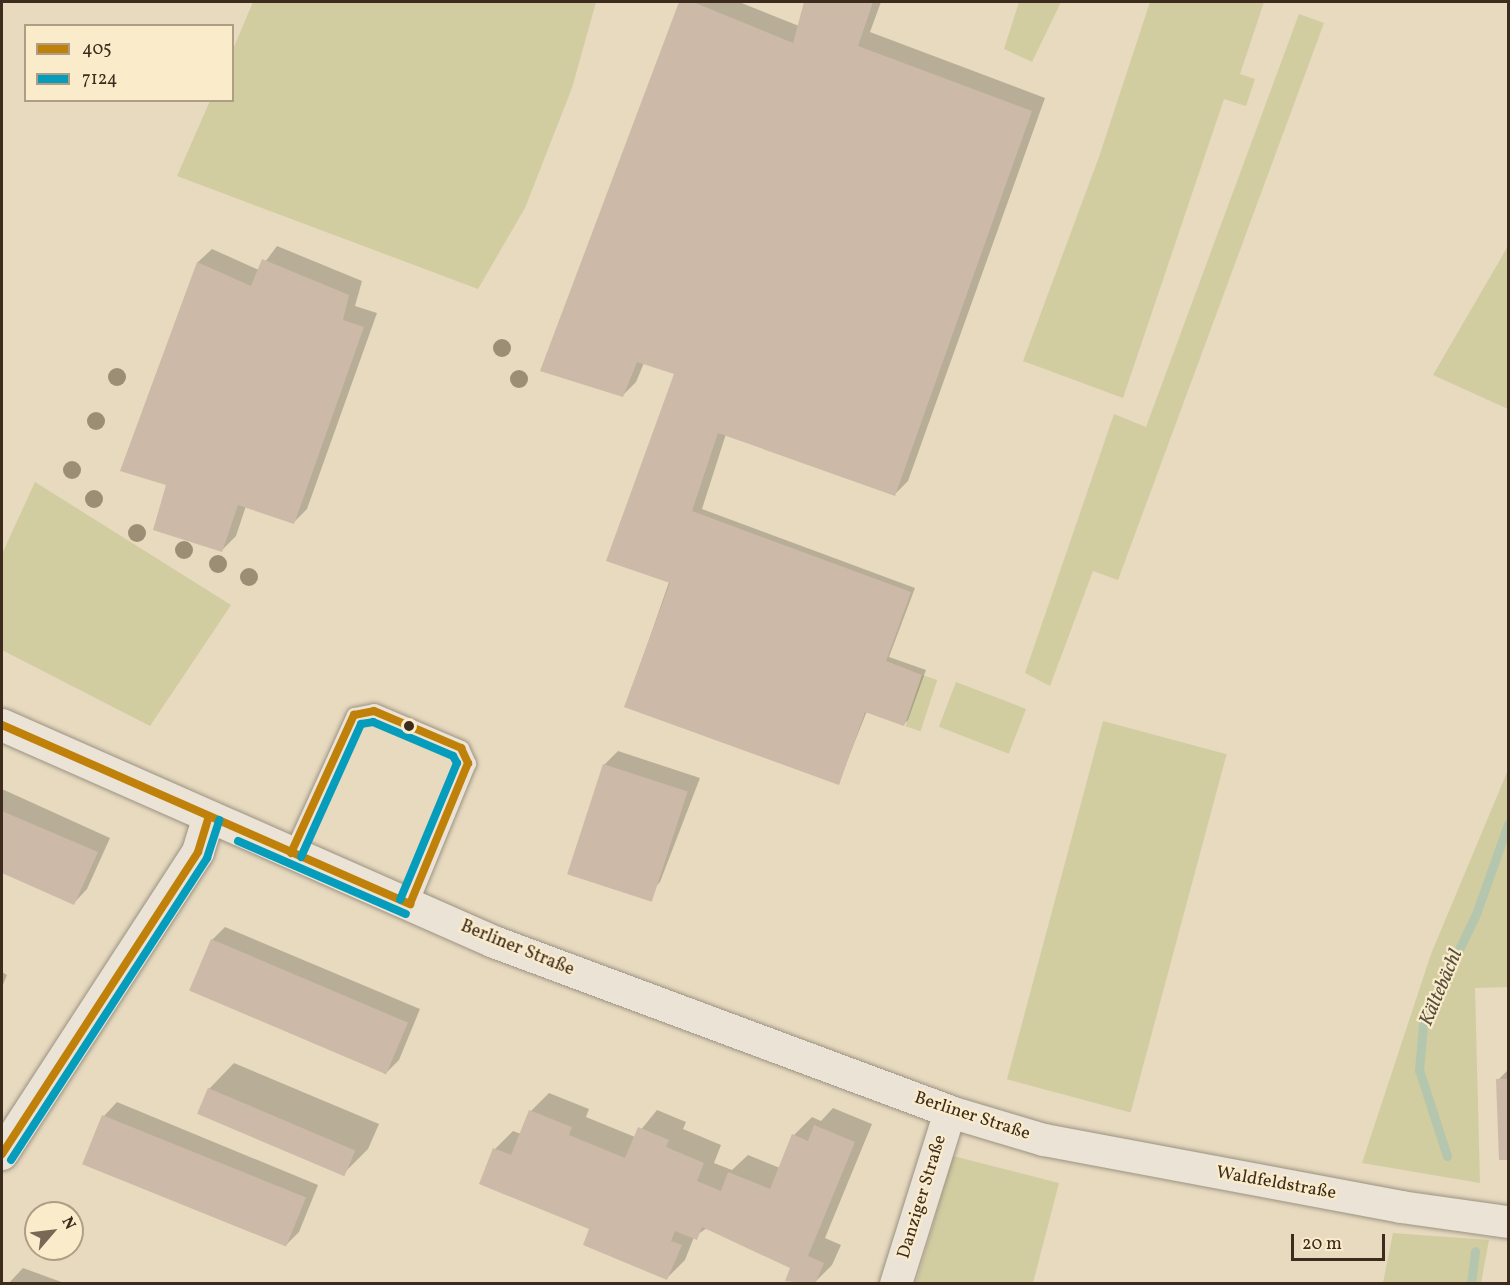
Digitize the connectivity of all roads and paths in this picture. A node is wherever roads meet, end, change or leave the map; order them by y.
1 (2, 725) edge
2 (210, 817) junction
3 (291, 853) junction
4 (410, 904) junction
5 (950, 1112) junction
6 (1044, 1140) joint
7 (2, 1154) edge
8 (1509, 1222) edge
9 (896, 1284) edge

1 - 2 street, Berliner Straße
2 - 3 street, Berliner Straße
2 - 7 street
3 - 4 street, Berliner Straße
3 - 4 lane
4 - 5 street, Berliner Straße
5 - 6 street, Berliner Straße
5 - 9 street, Danziger Straße
6 - 8 street, Waldfeldstraße

